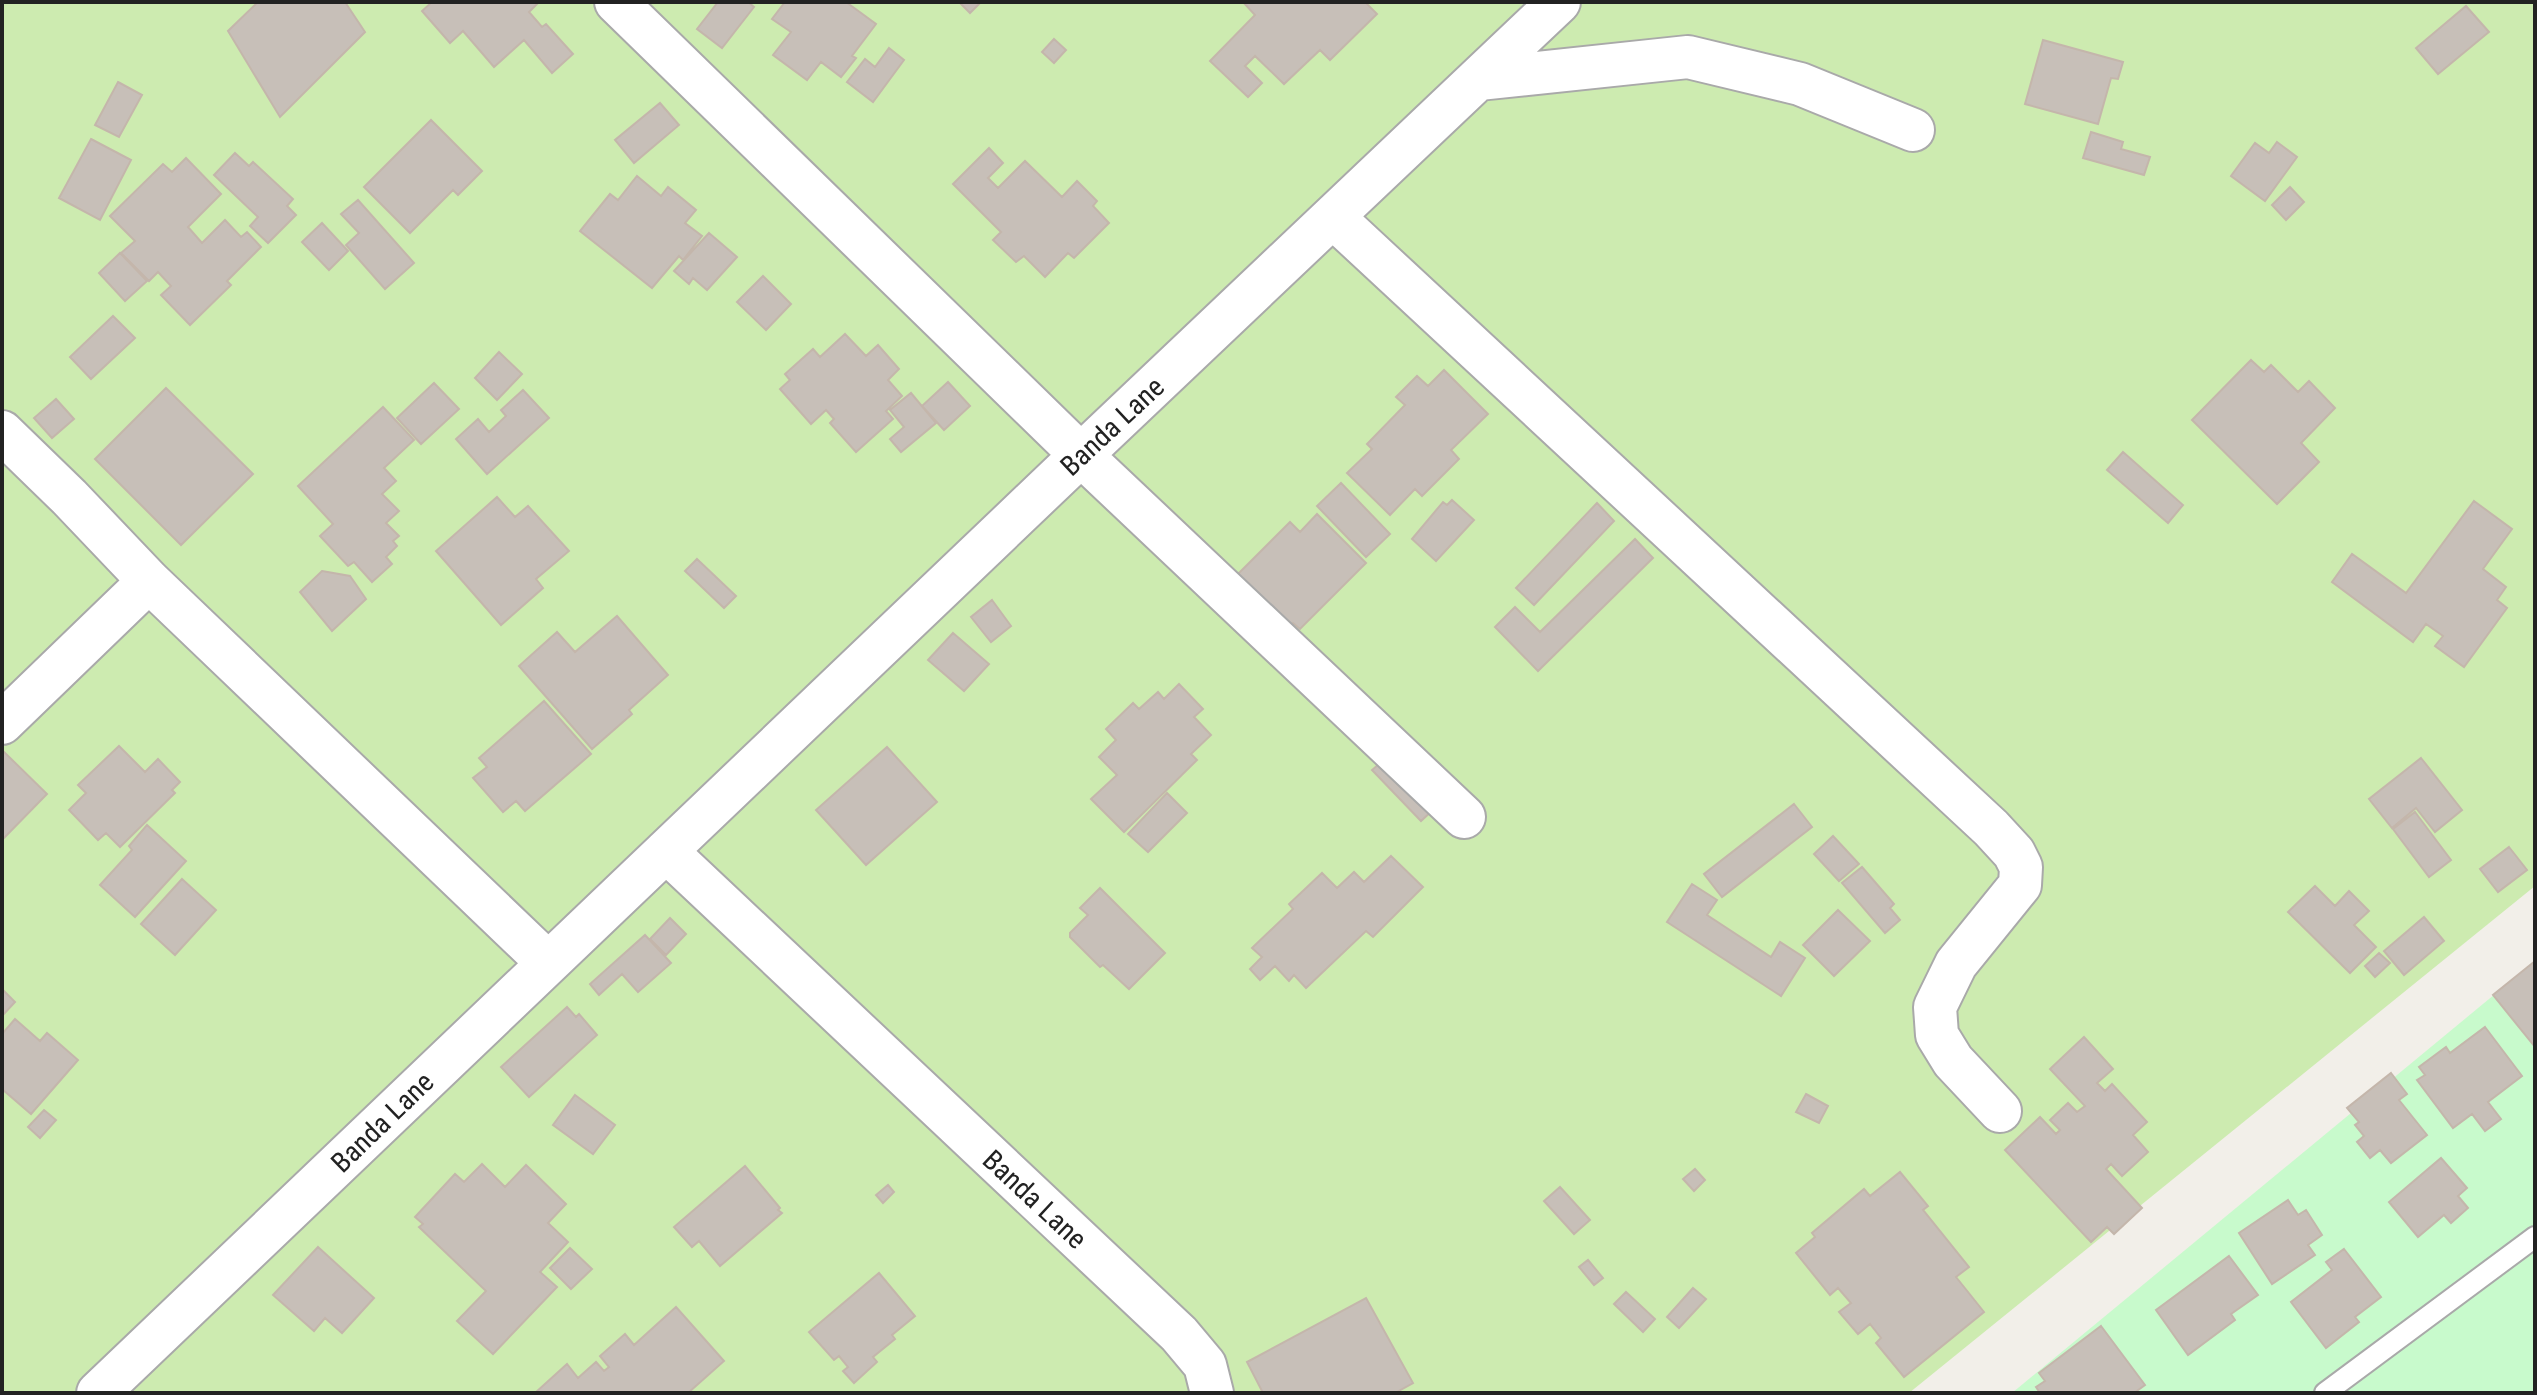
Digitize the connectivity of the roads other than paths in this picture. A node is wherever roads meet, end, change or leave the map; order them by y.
1 (616, 2) edge
2 (1559, 2) edge
3 (1479, 79) junction
4 (1913, 130) dead end
5 (1333, 217) junction
6 (2, 432) edge
7 (1081, 455) junction
8 (149, 581) junction
9 (2, 723) edge
10 (1464, 817) dead end
11 (666, 851) junction
12 (548, 963) junction
13 (2000, 1111) dead end
14 (2535, 1237) edge
15 (98, 1393) edge
16 (1212, 1393) edge
17 (2325, 1393) edge

1 - 7 street
2 - 3 street, Banda Lane
3 - 4 street
3 - 5 street, Banda Lane
5 - 7 street, Banda Lane
5 - 13 street
6 - 8 street
7 - 10 street
7 - 11 street, Banda Lane
8 - 9 street
8 - 12 street
11 - 12 street, Banda Lane
11 - 16 street, Banda Lane
12 - 15 street, Banda Lane
14 - 17 lane

